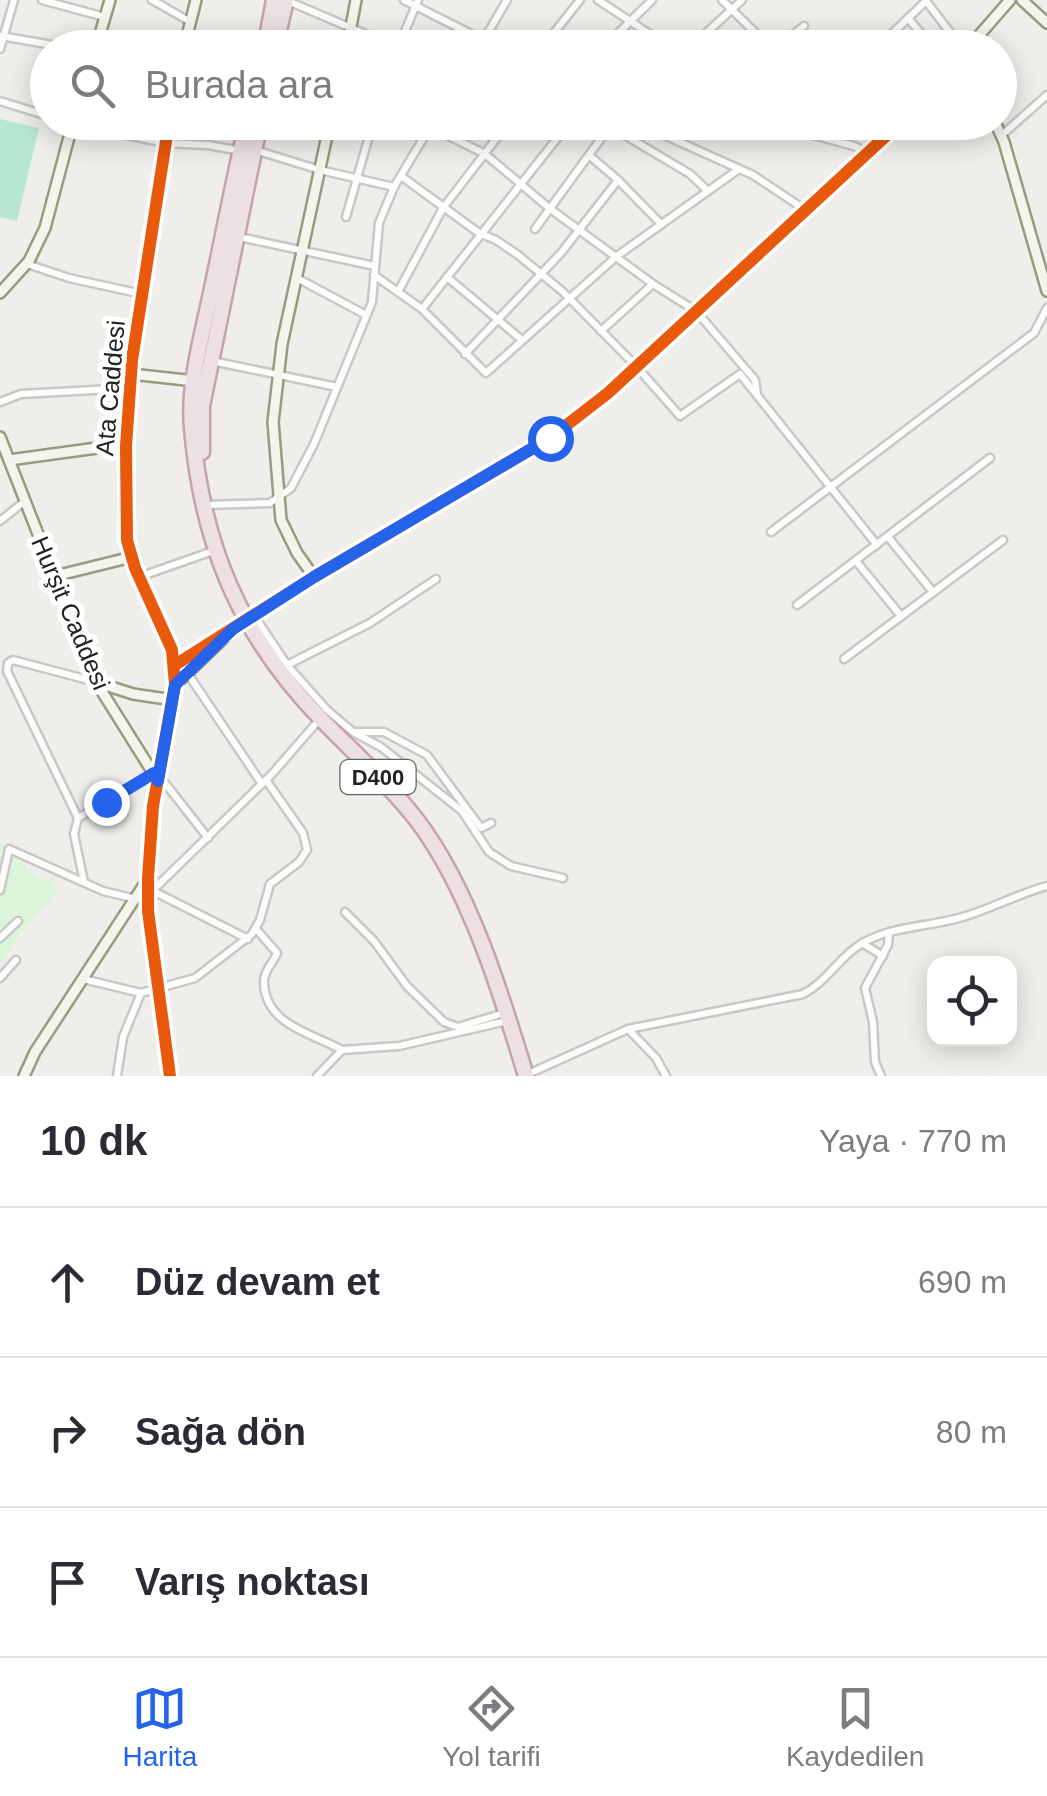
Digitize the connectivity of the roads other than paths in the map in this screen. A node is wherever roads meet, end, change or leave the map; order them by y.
1 (14, 0) edge
2 (42, 0) edge
3 (110, 0) edge
4 (152, 0) edge
5 (196, 0) edge
6 (274, 0) edge
7 (286, 0) edge
8 (356, 0) edge
9 (404, 0) edge
10 (507, 0) edge
11 (580, 0) edge
12 (598, 0) edge
13 (652, 0) edge
14 (722, 0) edge
15 (742, 0) edge
16 (926, 0) edge
17 (1010, 0) edge
18 (1022, 0) edge
19 (416, 3) edge
20 (732, 10) junction
21 (104, 17) junction
22 (908, 18) junction
23 (189, 21) junction
24 (631, 21) junction
25 (1047, 23) edge
26 (804, 26) dead end
27 (351, 29) joint
28 (101, 30) edge
29 (187, 30) edge
30 (268, 30) edge
31 (279, 30) edge
32 (405, 30) edge
33 (459, 30) edge
34 (489, 30) edge
35 (556, 30) edge
36 (622, 30) edge
37 (644, 30) edge
38 (710, 30) edge
39 (754, 30) edge
40 (799, 30) edge
41 (896, 30) edge
42 (918, 30) edge
43 (950, 30) edge
44 (982, 30) edge
45 (1, 37) edge
46 (30, 42) edge
47 (0, 48) edge
48 (1047, 95) edge
49 (0, 101) edge
50 (30, 110) edge
51 (1017, 122) edge
52 (66, 140) edge
53 (151, 140) edge
54 (166, 140) edge
55 (247, 140) edge
56 (252, 140) edge
57 (326, 140) edge
58 (367, 140) edge
59 (423, 140) edge
60 (458, 140) edge
61 (496, 140) edge
62 (556, 140) edge
63 (601, 140) edge
64 (636, 140) edge
65 (675, 140) edge
66 (826, 140) edge
67 (882, 140) edge
68 (1003, 140) edge
69 (165, 143) junction
70 (247, 150) junction
71 (868, 153) junction
72 (485, 154) junction
73 (590, 156) junction
74 (740, 169) junction
75 (320, 170) junction
76 (401, 176) junction
77 (355, 178) junction
78 (618, 180) junction
79 (521, 185) junction
80 (394, 187) junction
81 (708, 191) junction
82 (443, 208) junction
83 (549, 208) junction
84 (807, 211) junction
85 (346, 217) dead end
86 (661, 224) junction
87 (535, 228) dead end
88 (578, 229) junction
89 (480, 234) junction
90 (236, 236) junction
91 (303, 248) junction
92 (617, 256) junction
93 (26, 264) junction
94 (375, 270) junction
95 (542, 274) junction
96 (447, 277) junction
97 (296, 278) junction
98 (653, 284) junction
99 (399, 290) junction
100 (1047, 291) edge
101 (0, 293) edge
102 (142, 294) junction
103 (568, 298) junction
104 (1047, 308) edge
105 (422, 309) junction
106 (696, 311) junction
107 (366, 315) junction
108 (498, 318) junction
109 (600, 331) junction
110 (1034, 332) junction
111 (1047, 332) edge
112 (522, 340) junction
113 (465, 354) junction
114 (212, 361) junction
115 (636, 366) junction
116 (278, 372) junction
117 (130, 374) junction
118 (195, 380) junction
119 (337, 387) junction
120 (130, 388) junction
121 (758, 394) junction
122 (0, 402) edge
123 (0, 437) edge
124 (126, 444) junction
125 (990, 458) dead end
126 (9, 460) junction
127 (830, 486) junction
128 (277, 497) junction
129 (25, 501) junction
130 (203, 501) junction
131 (0, 521) edge
132 (770, 532) dead end
133 (888, 536) junction
134 (1002, 540) dead end
135 (877, 545) junction
136 (216, 550) junction
137 (132, 558) junction
138 (856, 561) junction
139 (54, 576) junction
140 (314, 577) junction
141 (139, 578) junction
142 (436, 579) dead end
143 (933, 592) junction
144 (798, 605) dead end
145 (900, 616) junction
146 (243, 621) junction
147 (844, 659) dead end
148 (179, 663) junction
149 (4, 664) edge
150 (287, 665) junction
151 (188, 674) junction
152 (96, 682) junction
153 (175, 685) junction
154 (173, 700) junction
155 (320, 719) junction
156 (353, 732) junction
157 (156, 777) junction
158 (264, 782) junction
159 (78, 818) junction
160 (490, 823) dead end
161 (208, 838) junction
162 (148, 878) junction
163 (563, 878) dead end
164 (84, 882) junction
165 (1047, 886) edge
166 (0, 890) edge
167 (150, 893) junction
168 (137, 900) junction
169 (345, 912) dead end
170 (18, 921) dead end
171 (256, 929) junction
172 (889, 932) junction
173 (0, 938) edge
174 (248, 938) junction
175 (862, 943) junction
176 (882, 956) junction
177 (16, 960) dead end
178 (0, 978) edge
179 (82, 978) junction
180 (158, 986) junction
181 (141, 992) junction
182 (506, 1017) junction
183 (628, 1030) junction
184 (342, 1050) junction
185 (526, 1075) edge
186 (24, 1076) edge
187 (117, 1076) edge
188 (170, 1076) edge
189 (316, 1076) edge
190 (666, 1076) edge
191 (881, 1076) edge

1 - 45 street
2 - 21 street
3 - 21 street
4 - 23 street
5 - 23 street
6 - 30 highway
7 - 27 street
7 - 31 highway
8 - 27 street
9 - 19 street
10 - 34 street
11 - 35 street
12 - 24 street
13 - 24 street
14 - 20 street
15 - 20 street
16 - 22 street
16 - 43 street
17 - 44 street
18 - 25 street
19 - 32 street
19 - 33 street
20 - 38 street
20 - 39 street
21 - 28 street
22 - 41 street
22 - 42 street
23 - 29 street
24 - 36 street
24 - 37 street
26 - 40 street
45 - 46 street
45 - 47 street
48 - 51 street
49 - 50 street
52 - 93 street
53 - 69 street
54 - 69 street, Ata Caddesi
55 - 70 highway, D400
56 - 70 highway, D400
57 - 75 street
58 - 77 street
59 - 76 street
60 - 72 street
61 - 72 street
62 - 79 street
63 - 73 street
64 - 81 street
65 - 74 street
66 - 71 street
67 - 71 street
68 - 100 street
69 - 70 street
69 - 102 street, Ata Caddesi
70 - 75 street
70 - 90 highway, D400
70 - 118 highway, D400
71 - 84 street
72 - 79 street
72 - 82 street
73 - 78 street
73 - 83 street
74 - 81 street
74 - 84 street
75 - 77 street
75 - 91 street
76 - 80 street
76 - 82 street
77 - 80 street
77 - 85 street
78 - 86 street
78 - 88 street
79 - 83 street
79 - 89 street
80 - 94 street
81 - 86 street
82 - 89 street
82 - 99 street
83 - 87 street
83 - 88 street
84 - 106 street
86 - 92 street
88 - 92 street
88 - 95 street
89 - 95 street
89 - 96 street
90 - 91 street
90 - 114 highway, D400
91 - 94 street
91 - 97 street
92 - 98 street
92 - 103 street
93 - 101 street
93 - 102 street
94 - 99 street
94 - 107 street
95 - 103 street
95 - 108 street
96 - 105 street
96 - 108 street
97 - 107 street
97 - 116 street
98 - 106 street
98 - 109 street
99 - 105 street
102 - 117 street, Ata Caddesi
103 - 109 street
103 - 112 street
104 - 110 street
105 - 113 street
106 - 115 street
106 - 121 street
107 - 119 street
108 - 112 street
108 - 113 street
109 - 115 street
110 - 111 street
110 - 127 street
112 - 113 street
114 - 116 street
114 - 130 highway, D400
115 - 121 street
115 - 140 street
116 - 119 street
116 - 128 street
117 - 118 street
117 - 120 street, Ata Caddesi
118 - 130 highway, D400
119 - 128 street
120 - 122 street
120 - 124 street, Ata Caddesi
121 - 127 street
123 - 126 street, Hurşit Caddesi
124 - 126 street
124 - 137 street, Ata Caddesi
125 - 133 street
126 - 129 street, Hurşit Caddesi
127 - 132 street
127 - 135 street
128 - 130 street
128 - 140 street
129 - 131 street
129 - 139 street, Hurşit Caddesi
130 - 136 highway, D400
133 - 135 street
133 - 143 street
134 - 143 street
135 - 138 street
136 - 141 street
136 - 146 highway, D400
137 - 139 street
137 - 141 street, Ata Caddesi
138 - 144 street
138 - 145 street
139 - 152 street, Hurşit Caddesi
140 - 146 street
141 - 148 street, Ata Caddesi
142 - 150 street
143 - 145 street
145 - 147 street
146 - 148 street
146 - 150 street
146 - 151 street
146 - 155 highway, D400
148 - 151 street
148 - 153 street
149 - 152 street
149 - 159 street
150 - 156 street
151 - 153 street
151 - 158 street
152 - 154 street
152 - 157 street, Hurşit Caddesi
153 - 154 street
154 - 157 street
155 - 158 street
155 - 182 highway, D400
156 - 160 street
156 - 163 street
157 - 159 street
157 - 161 street
157 - 162 street
158 - 161 street
158 - 171 street
159 - 164 street
161 - 167 street
162 - 167 street
162 - 168 street
164 - 166 street
164 - 168 street
165 - 172 street
167 - 174 street
167 - 180 street
168 - 179 street
169 - 182 street
170 - 173 street
171 - 174 street
171 - 184 street
172 - 175 street
172 - 176 street
174 - 180 street
175 - 176 street
175 - 183 street
176 - 191 street
177 - 178 street
179 - 181 street
179 - 186 street
180 - 181 street
180 - 188 street
181 - 187 street
182 - 184 street
182 - 185 highway, D400
183 - 185 street
183 - 190 street
184 - 189 street

